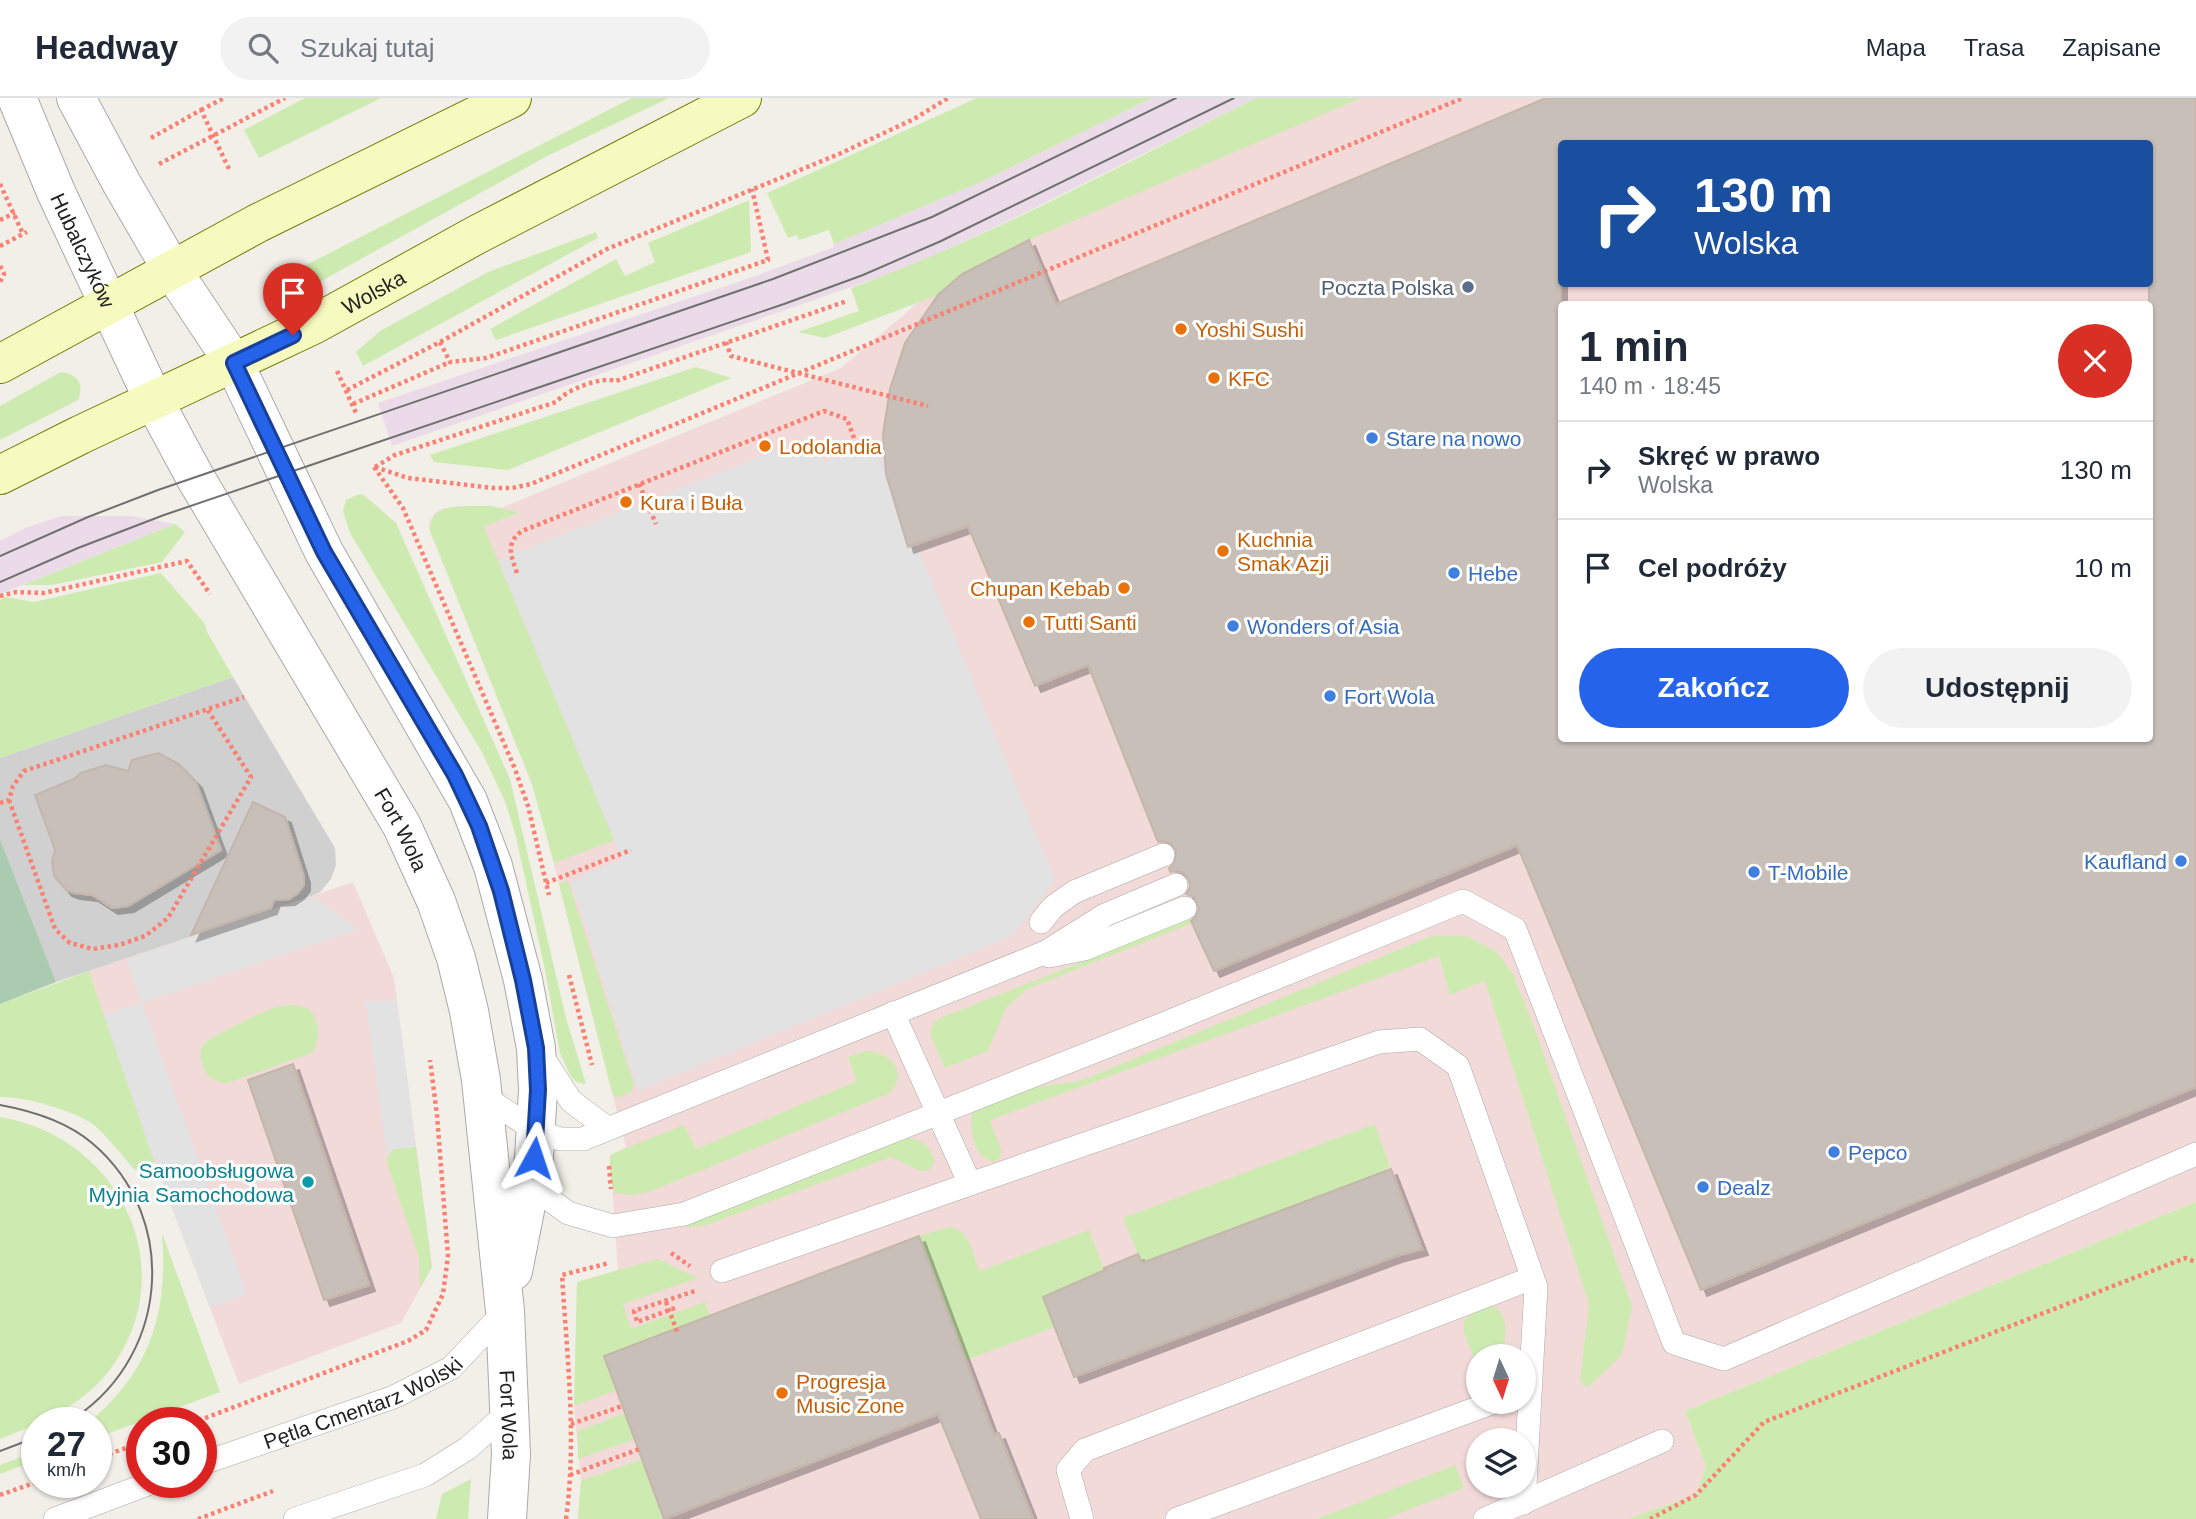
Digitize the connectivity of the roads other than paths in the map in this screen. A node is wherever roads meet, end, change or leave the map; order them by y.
1 (17, 98) edge
2 (76, 98) edge
3 (512, 98) edge
4 (742, 98) edge
5 (172, 270) junction
6 (108, 305) junction
7 (234, 363) junction
8 (0, 364) edge
9 (154, 401) junction
10 (0, 475) edge
11 (1163, 855) dead end
12 (1176, 885) dead end
13 (1185, 908) dead end
14 (1041, 922) dead end
15 (1022, 962) junction
16 (894, 1013) junction
17 (536, 1048) junction
18 (483, 1097) junction
19 (938, 1113) junction
20 (607, 1128) junction
21 (536, 1131) junction
22 (2196, 1154) edge
23 (970, 1184) junction
24 (530, 1185) junction
25 (722, 1271) dead end
26 (1532, 1278) junction
27 (505, 1311) junction
28 (1531, 1344) edge
29 (510, 1411) junction
30 (1466, 1412) edge
31 (1526, 1414) edge
32 (1662, 1441) dead end
33 (217, 1458) edge
34 (126, 1492) edge
35 (1524, 1503) junction
36 (55, 1519) edge
37 (295, 1519) edge
38 (507, 1519) edge
39 (1082, 1519) edge
40 (1177, 1519) edge
41 (1485, 1519) edge

1 - 6 street, Hubalczyków
2 - 5 street
3 - 5 main road
4 - 7 main road, Wolska
5 - 6 main road
5 - 7 street
6 - 8 main road
6 - 9 street, Hubalczyków
7 - 9 main road, Wolska
7 - 17 street, Fort Wola
9 - 10 main road, Wolska
9 - 18 street, Fort Wola
11 - 14 lane
12 - 15 lane
13 - 15 lane
15 - 16 lane
16 - 19 lane
16 - 20 lane
17 - 20 lane
17 - 21 street, Fort Wola
18 - 21 lane
18 - 27 street, Fort Wola
19 - 22 lane
19 - 23 lane
19 - 24 lane
20 - 21 lane
21 - 24 street, Fort Wola
23 - 25 lane
23 - 26 lane
24 - 27 street, Fort Wola
26 - 28 lane
26 - 39 lane
27 - 29 street, Fort Wola
27 - 33 lane, Pętla Cmentarz Wolski
29 - 37 lane
29 - 38 street, Fort Wola
30 - 40 lane
31 - 35 lane
32 - 35 lane
34 - 36 lane
35 - 41 lane

